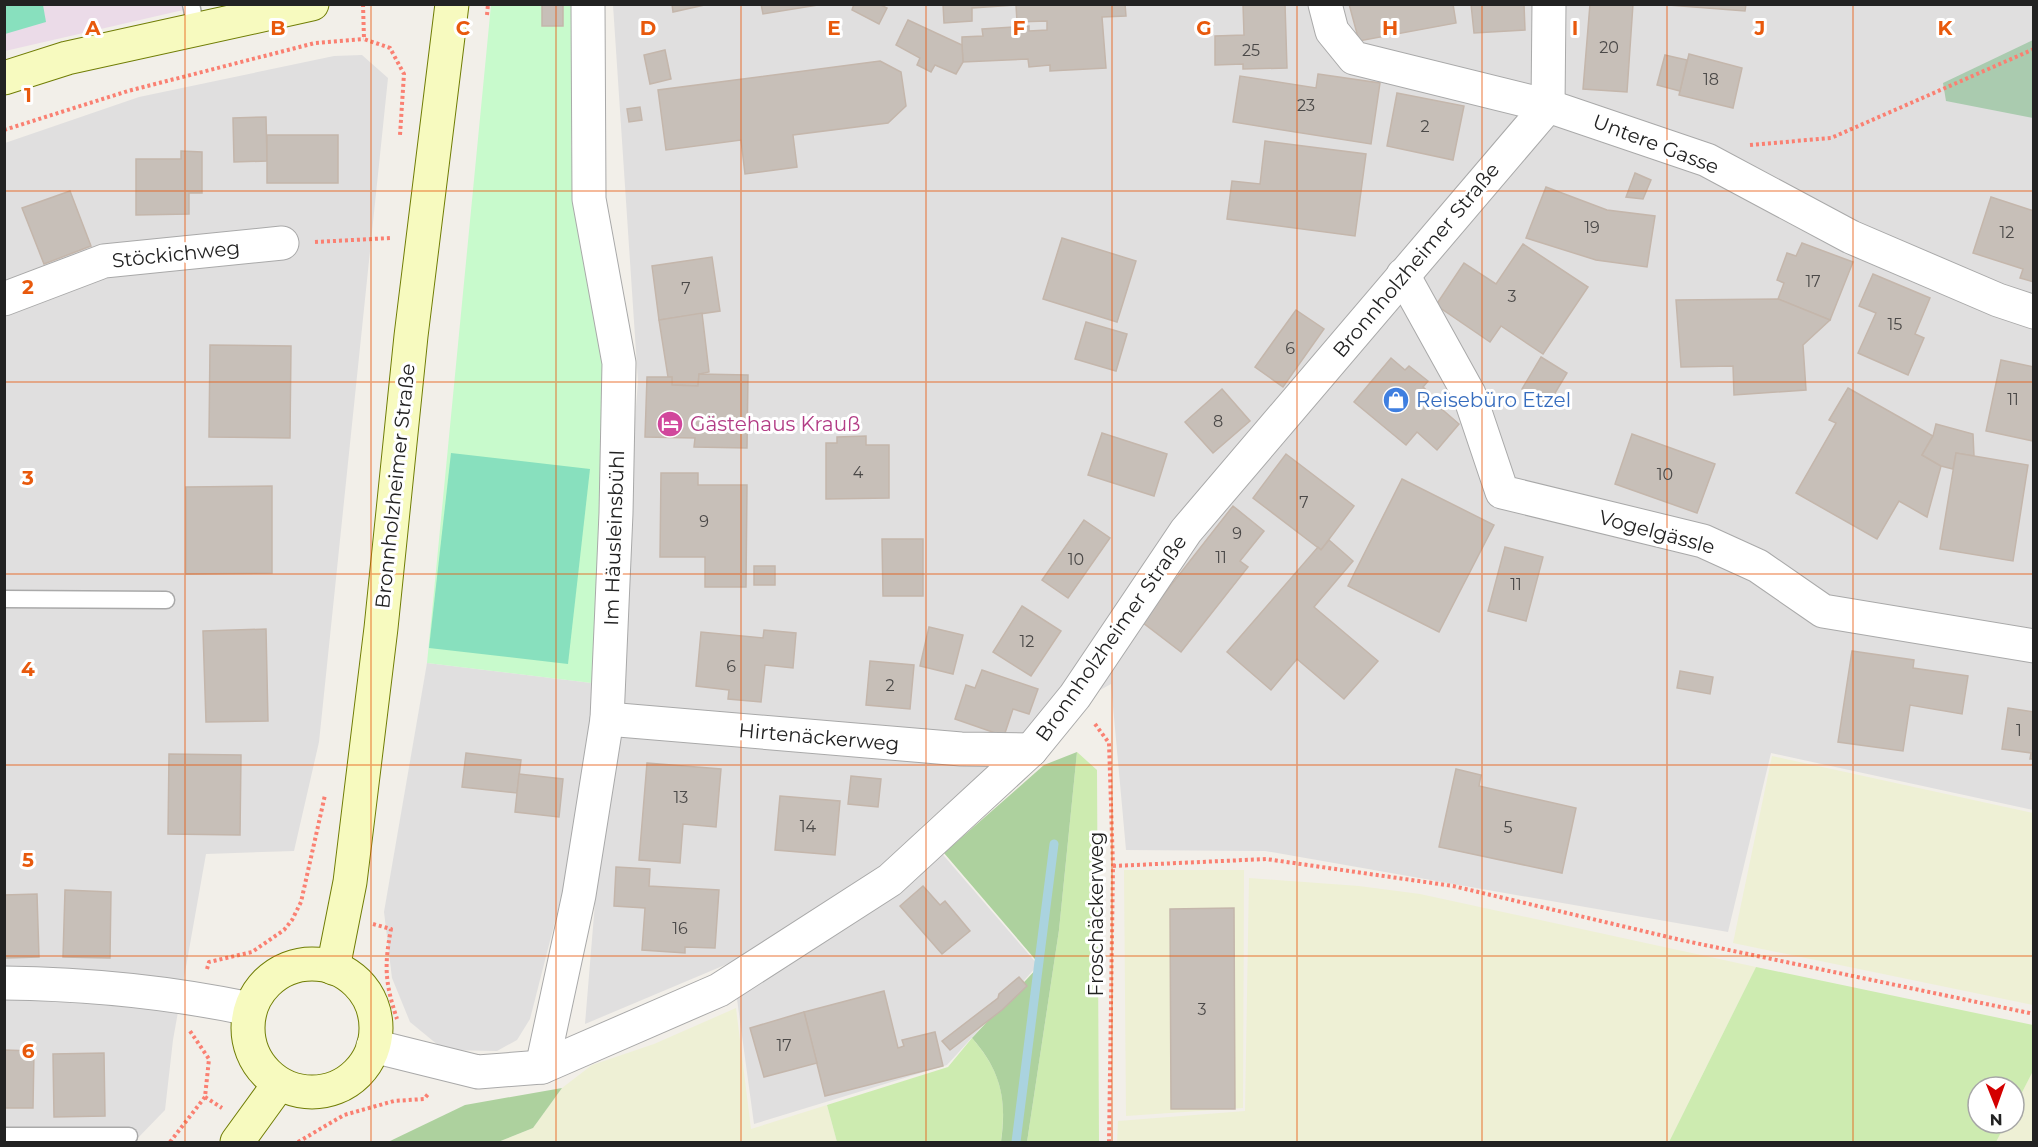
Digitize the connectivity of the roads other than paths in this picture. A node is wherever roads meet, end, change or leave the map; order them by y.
1 (312, 4) edge
2 (452, 4) edge
3 (588, 4) edge
4 (1325, 4) edge
5 (1549, 4) edge
6 (194, 17) edge
7 (4, 78) edge
8 (1548, 106) junction
9 (282, 243) road end
10 (1402, 275) junction
11 (4, 299) edge
12 (2034, 312) edge
13 (4, 599) edge
14 (166, 600) dead end
15 (2034, 646) edge
16 (607, 719) junction
17 (1031, 750) junction
18 (333, 968) junction
19 (4, 982) edge
20 (250, 1009) junction
21 (373, 1046) junction
22 (542, 1067) junction
23 (279, 1084) junction
24 (4, 1136) edge
25 (129, 1136) dead end
26 (237, 1143) edge

1 - 6 street
2 - 18 street, Bronnholzheimer Straße
3 - 16 street, Im Häusleinsbühl
4 - 8 street, Untere Gasse
5 - 8 street
6 - 7 street
8 - 10 street, Bronnholzheimer Straße
8 - 12 street, Untere Gasse
9 - 11 street, Stöckichweg
10 - 15 street, Vogelgässle
10 - 17 street, Bronnholzheimer Straße
13 - 14 lane
16 - 17 street, Hirtenäckerweg
16 - 22 street, Im Häusleinsbühl
17 - 22 street, Bronnholzheimer Straße
18 - 20 street
18 - 21 street
19 - 20 street
20 - 23 street
21 - 22 street, Bronnholzheimer Straße
21 - 23 street
23 - 26 street
24 - 25 lane

